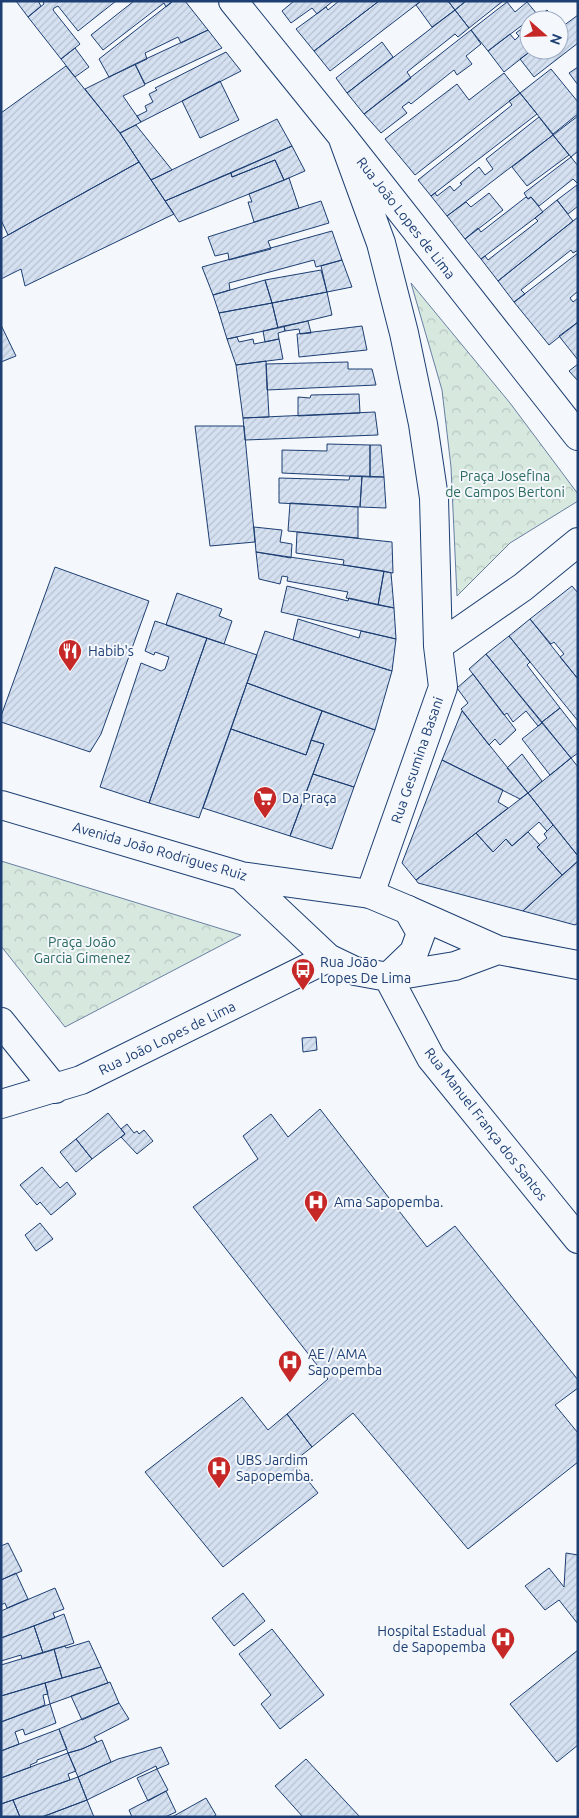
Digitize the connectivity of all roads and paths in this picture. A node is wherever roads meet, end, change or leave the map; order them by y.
1 (233, 1) edge
2 (342, 136) junction
3 (578, 436) edge
4 (578, 542) edge
5 (438, 646) junction
6 (1, 805) edge
7 (240, 876) junction
8 (370, 894) junction
9 (408, 910) junction
10 (498, 950) junction
11 (328, 958) junction
12 (578, 965) edge
13 (388, 977) junction
14 (1, 1022) edge
15 (55, 1089) junction
16 (1, 1104) edge
17 (578, 1239) edge

1 - 2 street, Rua João Lopes de Lima
2 - 3 street, Rua João Lopes de Lima
2 - 5 street
4 - 5 street
5 - 8 street, Rua Gesumina Basani
6 - 7 street, Avenida João Rodrigues Ruiz
7 - 8 street, Avenida João Rodrigues Ruiz
7 - 11 street
8 - 9 street, Avenida João Rodrigues Ruiz
9 - 10 street, Avenida João Rodrigues Ruiz
9 - 13 street
10 - 12 street, Avenida João Rodrigues Ruiz
10 - 13 street
11 - 13 street
11 - 15 street, Rua João Lopes de Lima
13 - 17 street, Rua Manuel França dos Santos
14 - 15 street
15 - 16 street, Rua João Lopes de Lima

